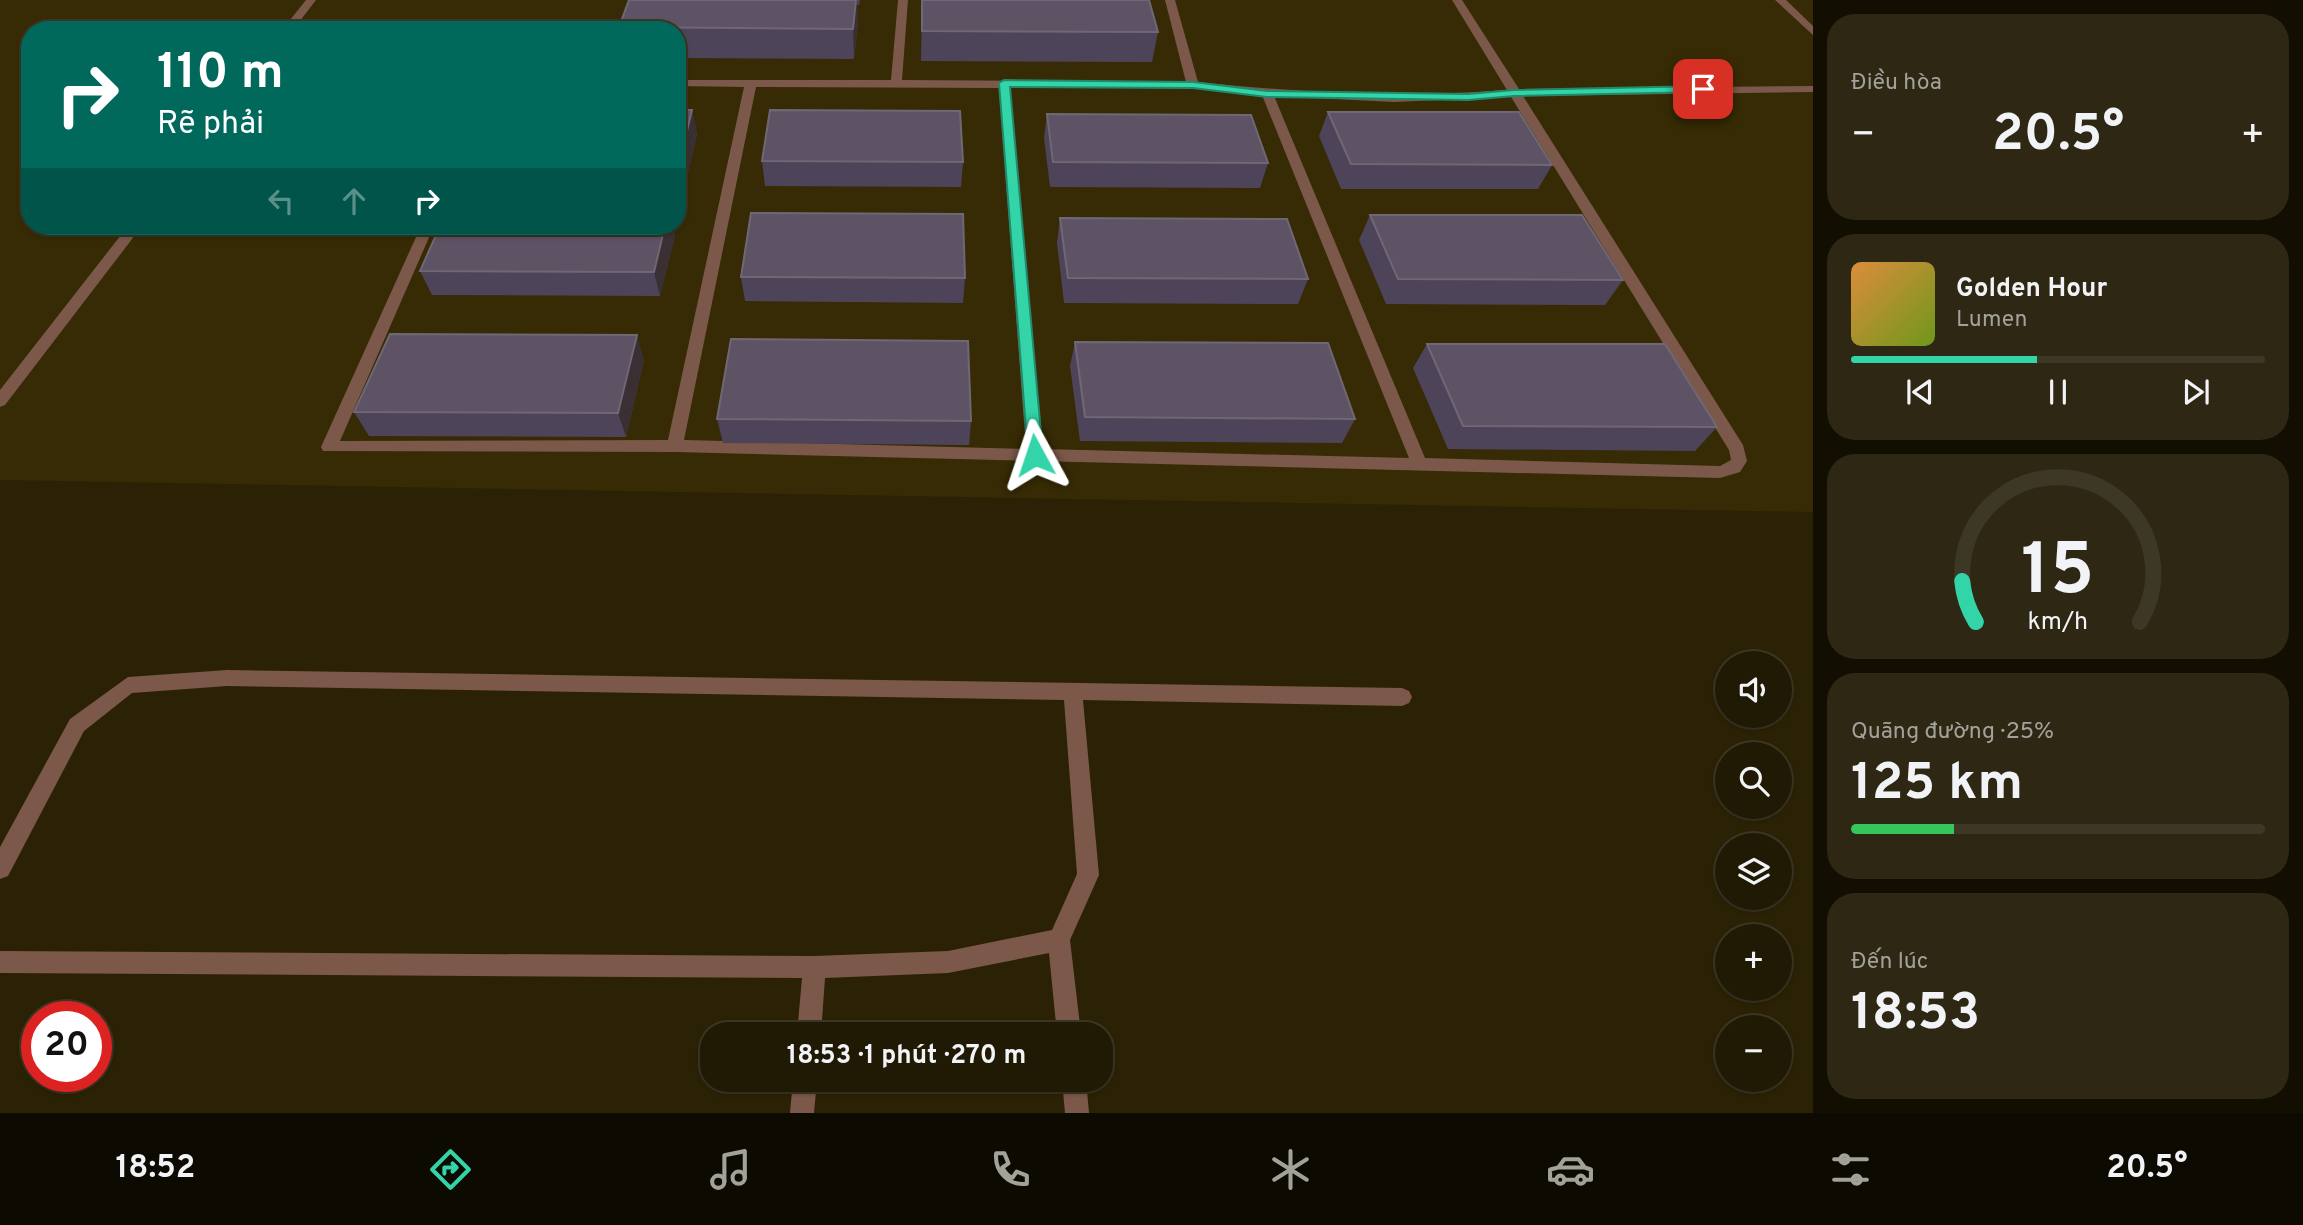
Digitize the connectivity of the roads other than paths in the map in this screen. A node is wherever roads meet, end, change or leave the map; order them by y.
1 (311, 0) edge
2 (902, 0) edge
3 (1170, 0) edge
4 (1457, 0) edge
5 (1780, 0) edge
6 (294, 21) edge
7 (1813, 32) edge
8 (686, 83) edge
9 (751, 83) junction
10 (1004, 83) junction
11 (896, 84) junction
12 (1193, 85) junction
13 (1813, 89) edge
14 (1514, 93) junction
15 (1267, 94) junction
16 (128, 235) edge
17 (423, 235) edge
18 (0, 401) edge
19 (675, 446) junction
20 (1035, 455) junction
21 (1420, 466) junction
22 (1073, 692) junction
23 (1402, 697) dead end
24 (0, 868) edge
25 (1059, 940) junction
26 (0, 962) edge
27 (814, 967) junction
28 (810, 1022) edge
29 (1068, 1022) edge
30 (804, 1092) edge
31 (1075, 1092) edge
32 (802, 1113) edge
33 (1077, 1113) edge

1 - 6 street
2 - 11 street
3 - 12 street
4 - 14 street
5 - 7 street
8 - 9 street
9 - 11 street
9 - 19 street
10 - 11 street
10 - 12 street
10 - 20 street
12 - 15 street
13 - 14 street
14 - 15 street
14 - 21 street
15 - 21 street
16 - 18 street
17 - 19 street
19 - 20 street
20 - 21 street
22 - 23 street
22 - 24 street
22 - 25 street
25 - 27 street
25 - 29 street
26 - 27 street
27 - 28 street
30 - 32 street
31 - 33 street

